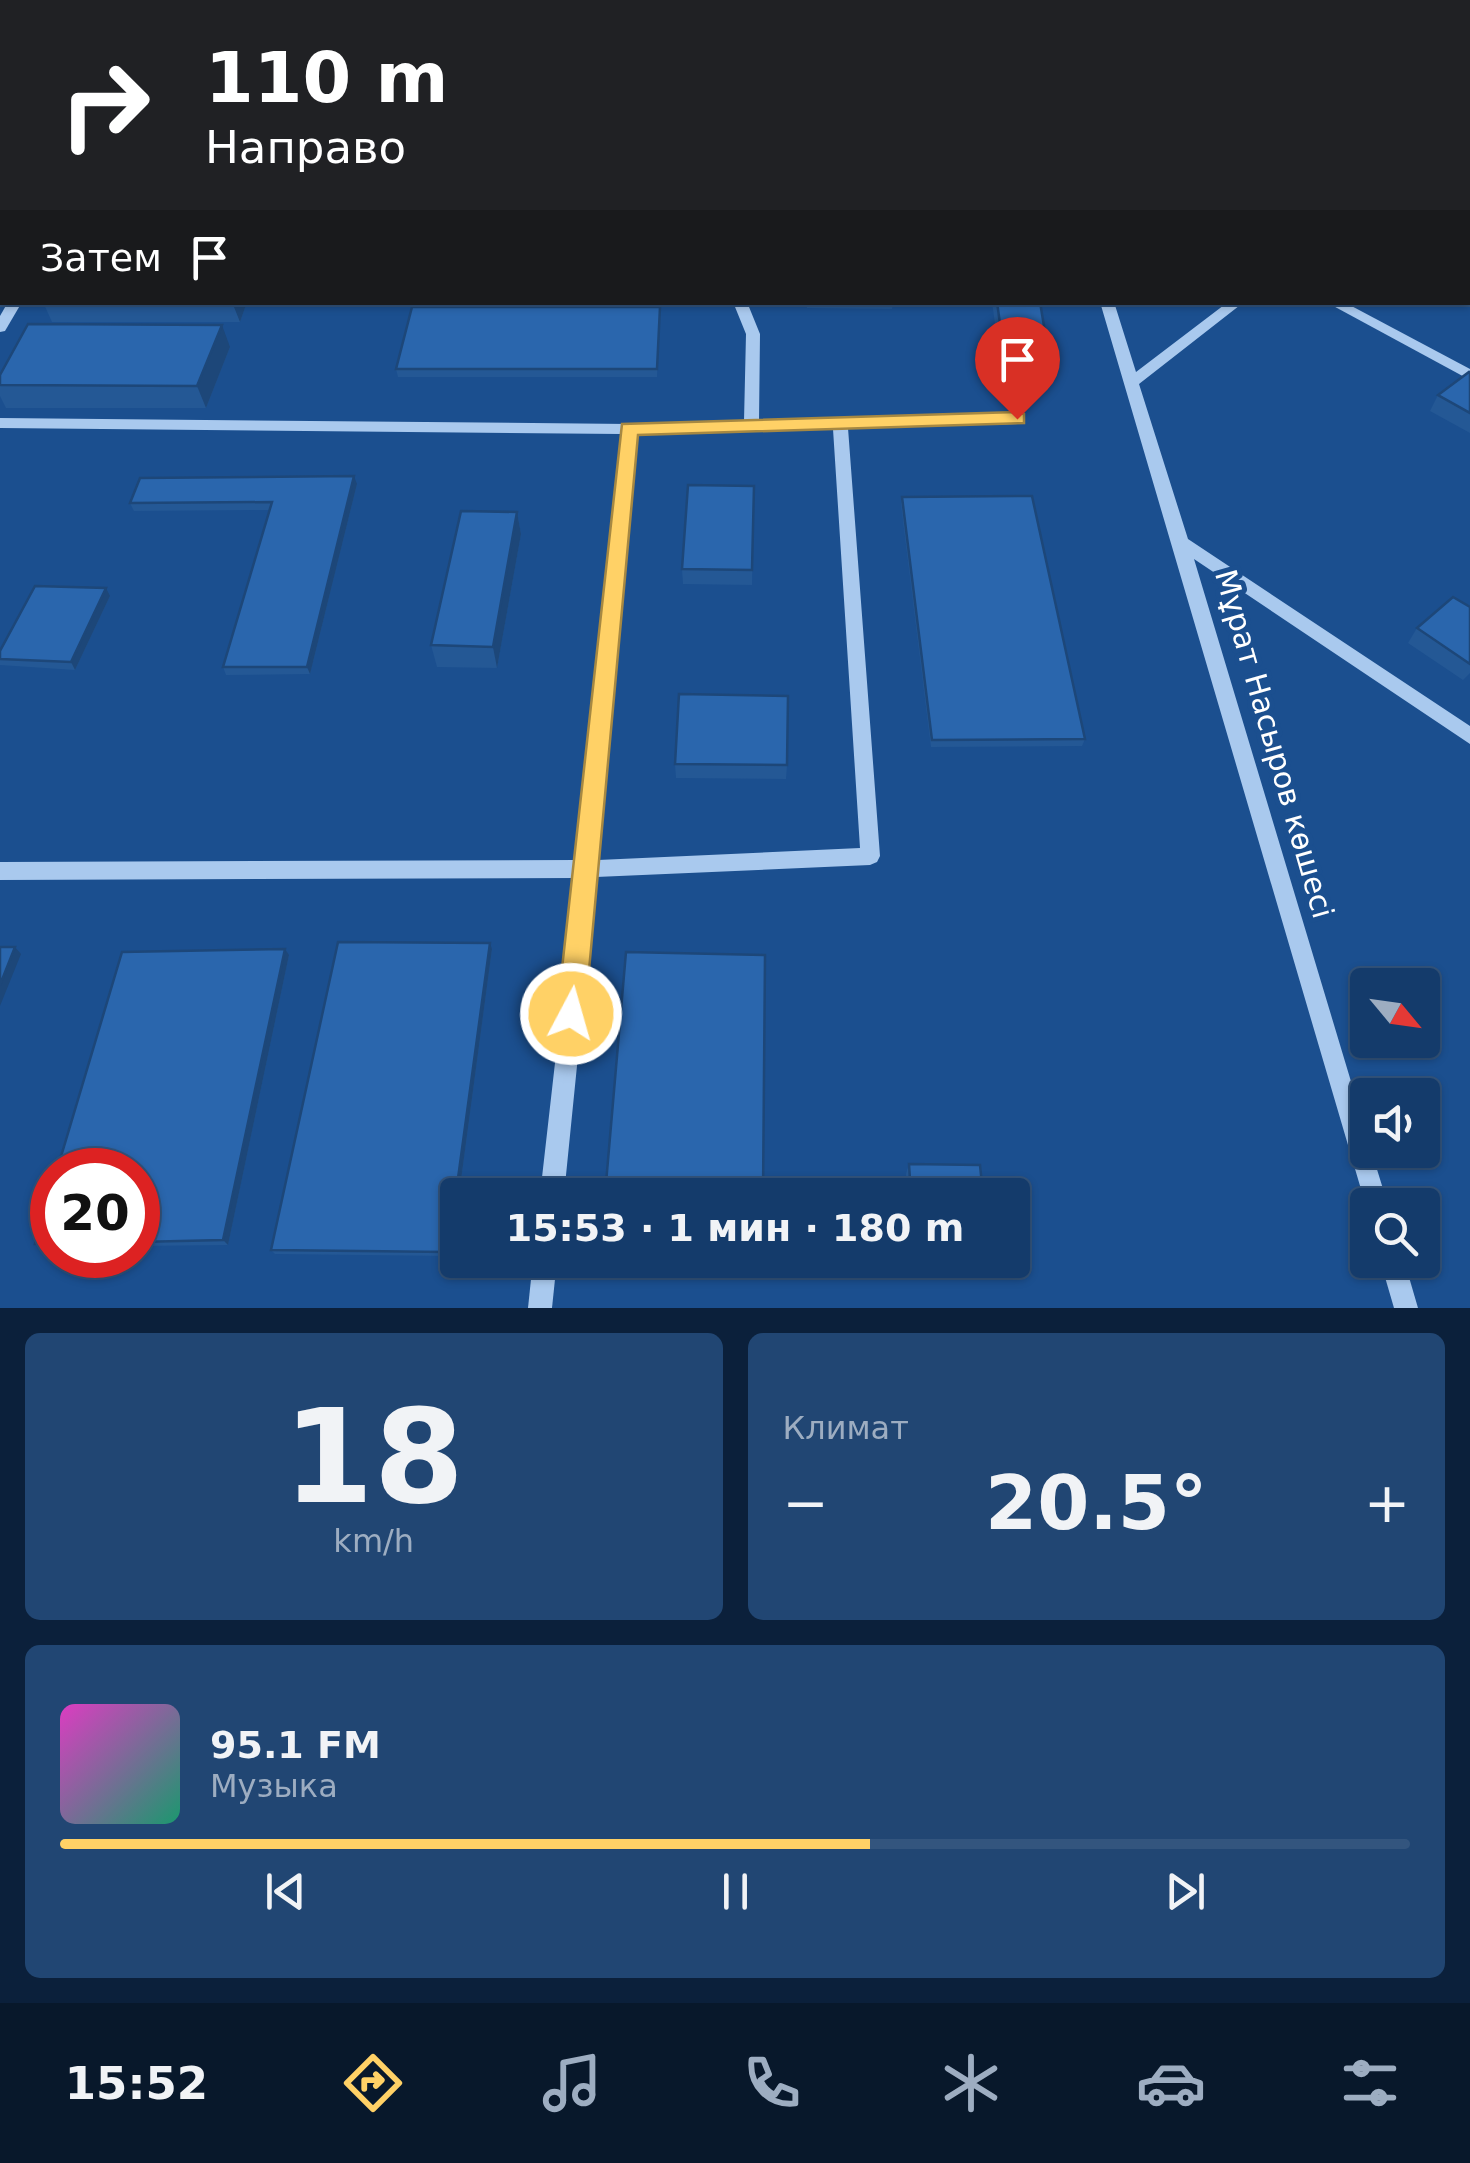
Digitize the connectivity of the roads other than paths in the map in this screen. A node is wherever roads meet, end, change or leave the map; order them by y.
1 (13, 305) edge
2 (741, 305) edge
3 (1108, 305) edge
4 (1233, 305) edge
5 (1340, 305) edge
6 (0, 328) edge
7 (1470, 375) edge
8 (1132, 382) junction
9 (1017, 419) dead end
10 (0, 423) edge
11 (751, 424) junction
12 (840, 424) junction
13 (628, 429) junction
14 (1181, 542) junction
15 (1470, 736) edge
16 (587, 869) junction
17 (0, 871) edge
18 (554, 1178) edge
19 (1371, 1188) edge
20 (543, 1278) edge
21 (1397, 1278) edge
22 (540, 1308) edge
23 (1406, 1308) edge

1 - 6 street
2 - 11 street
3 - 8 street, Мұрат Насыров көшесі
4 - 8 street
5 - 7 street
8 - 14 street, Мұрат Насыров көшесі
9 - 12 street
10 - 13 street
11 - 12 street
11 - 13 street
12 - 16 street
13 - 16 street
14 - 15 street
14 - 19 street, Мұрат Насыров көшесі
16 - 17 street
16 - 18 street
20 - 22 street
21 - 23 street

